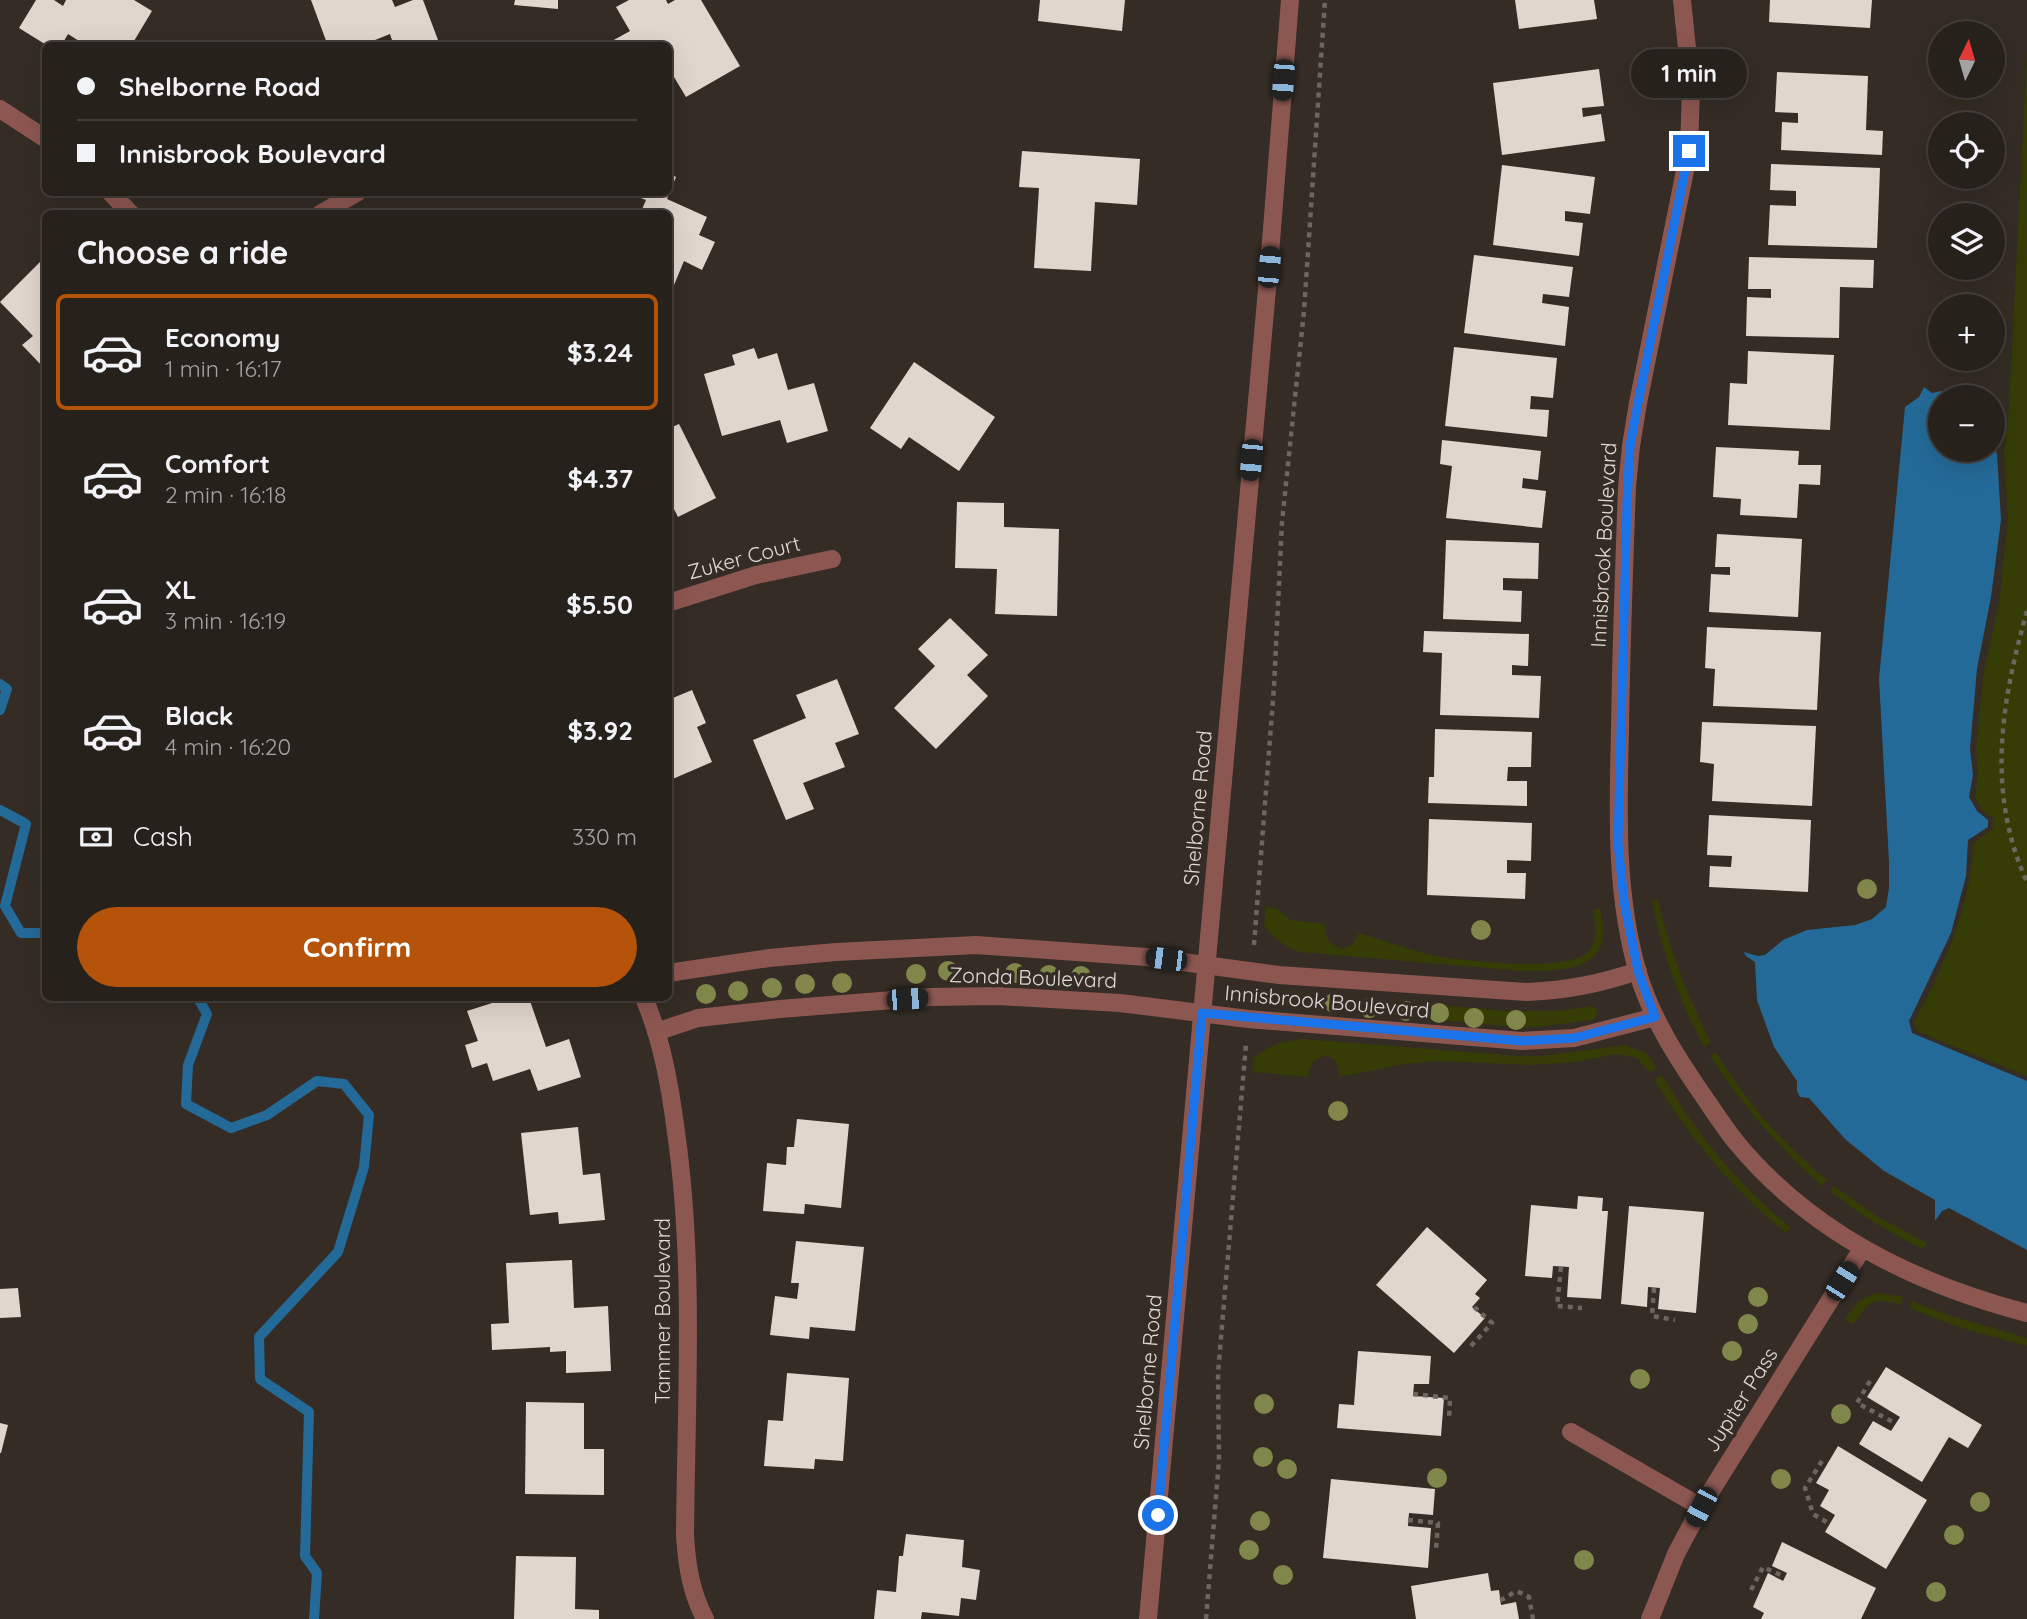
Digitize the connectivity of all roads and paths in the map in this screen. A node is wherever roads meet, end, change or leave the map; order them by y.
1 (1290, 0) edge
2 (1325, 0) edge
3 (1682, 0) edge
4 (0, 109) edge
5 (42, 136) edge
6 (114, 196) edge
7 (351, 196) edge
8 (127, 210) edge
9 (327, 210) edge
10 (832, 559) dead end
11 (672, 602) edge
12 (2027, 611) edge
13 (2027, 882) edge
14 (1258, 900) dead end
15 (1206, 964) junction
16 (1638, 971) junction
17 (672, 972) edge
18 (645, 1001) edge
19 (1202, 1013) junction
20 (1655, 1017) junction
21 (656, 1032) junction
22 (1243, 1077) dead end
23 (1862, 1249) junction
24 (1561, 1267) dead end
25 (1654, 1288) dead end
26 (1474, 1306) dead end
27 (1582, 1308) dead end
28 (2027, 1313) edge
29 (1675, 1320) dead end
30 (1471, 1346) dead end
31 (1870, 1381) dead end
32 (1413, 1394) dead end
33 (1449, 1420) dead end
34 (1895, 1423) dead end
35 (1572, 1432) dead end
36 (1822, 1461) dead end
37 (1701, 1507) junction
38 (1408, 1520) dead end
39 (1830, 1524) dead end
40 (1436, 1549) dead end
41 (1785, 1577) dead end
42 (1751, 1590) dead end
43 (1500, 1600) dead end
44 (705, 1619) edge
45 (1148, 1619) edge
46 (1206, 1619) edge
47 (1533, 1619) edge
48 (1650, 1619) edge

1 - 15 street, Shelborne Road
2 - 14 path
3 - 16 street, Innisbrook Boulevard
4 - 5 street
6 - 8 street
7 - 9 street
10 - 11 street, Zuker Court
12 - 13 path
15 - 16 street, Innisbrook Boulevard
15 - 17 street, Zonda Boulevard
15 - 19 street, Shelborne Road
16 - 20 street, Innisbrook Boulevard
18 - 21 street, Tammer Boulevard
19 - 20 street, Innisbrook Boulevard
19 - 21 street, Zonda Boulevard
19 - 45 street, Shelborne Road
20 - 23 street, Innisbrook Boulevard
21 - 44 street, Tammer Boulevard
22 - 46 path
23 - 28 street, Innisbrook Boulevard
23 - 37 street, Jupiter Pass
24 - 27 path
25 - 29 path
26 - 30 path
31 - 34 path
32 - 33 path
35 - 37 street
36 - 39 path
37 - 48 street, Jupiter Pass
38 - 40 path
41 - 42 path
43 - 47 path

